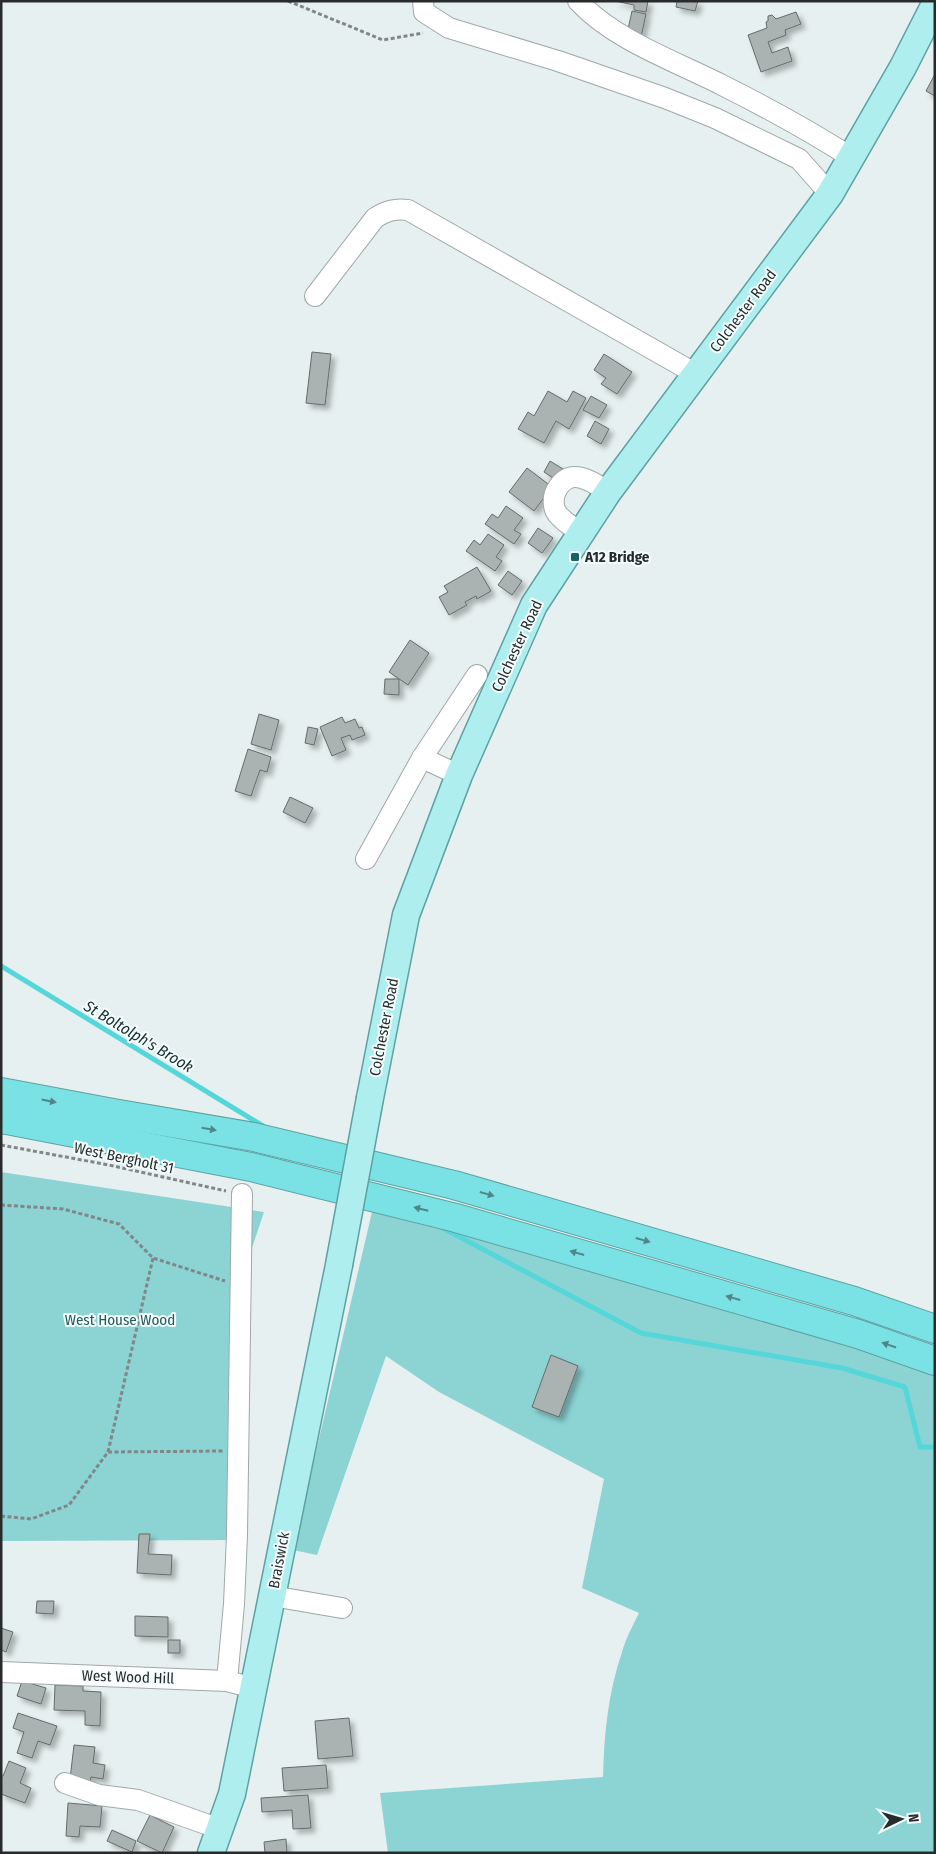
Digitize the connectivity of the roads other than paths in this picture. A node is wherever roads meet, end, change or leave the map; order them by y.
1 (423, 1) edge
2 (578, 1) edge
3 (935, 4) edge
4 (852, 158) junction
5 (830, 194) junction
6 (315, 296) dead end
7 (696, 374) junction
8 (608, 492) junction
9 (581, 533) junction
10 (477, 675) dead end
11 (422, 758) junction
12 (459, 775) junction
13 (366, 859) dead end
14 (1, 1092) edge
15 (1, 1119) edge
16 (242, 1194) road end
17 (339, 1265) joint
18 (935, 1329) edge
19 (935, 1361) edge
20 (272, 1596) junction
21 (342, 1608) dead end
22 (1, 1672) edge
23 (227, 1681) junction
24 (254, 1688) junction
25 (65, 1784) dead end
26 (216, 1841) edge

1 - 5 street
2 - 4 street
3 - 4 main road, Colchester Road
4 - 5 main road, Colchester Road
5 - 7 main road, Colchester Road
6 - 7 street
7 - 8 main road, Colchester Road
8 - 9 main road, Colchester Road
8 - 9 street
9 - 12 main road, Colchester Road
10 - 11 street
11 - 12 street
11 - 13 street
12 - 17 main road, Colchester Road, bridge
14 -> 18 highway
19 -> 15 highway
16 - 23 street
17 - 20 main road, Braiswick
20 - 21 street
20 - 24 main road, Braiswick
22 - 23 street, West Wood Hill
23 - 24 street, West Wood Hill
24 - 26 main road, Braiswick
25 - 26 street

